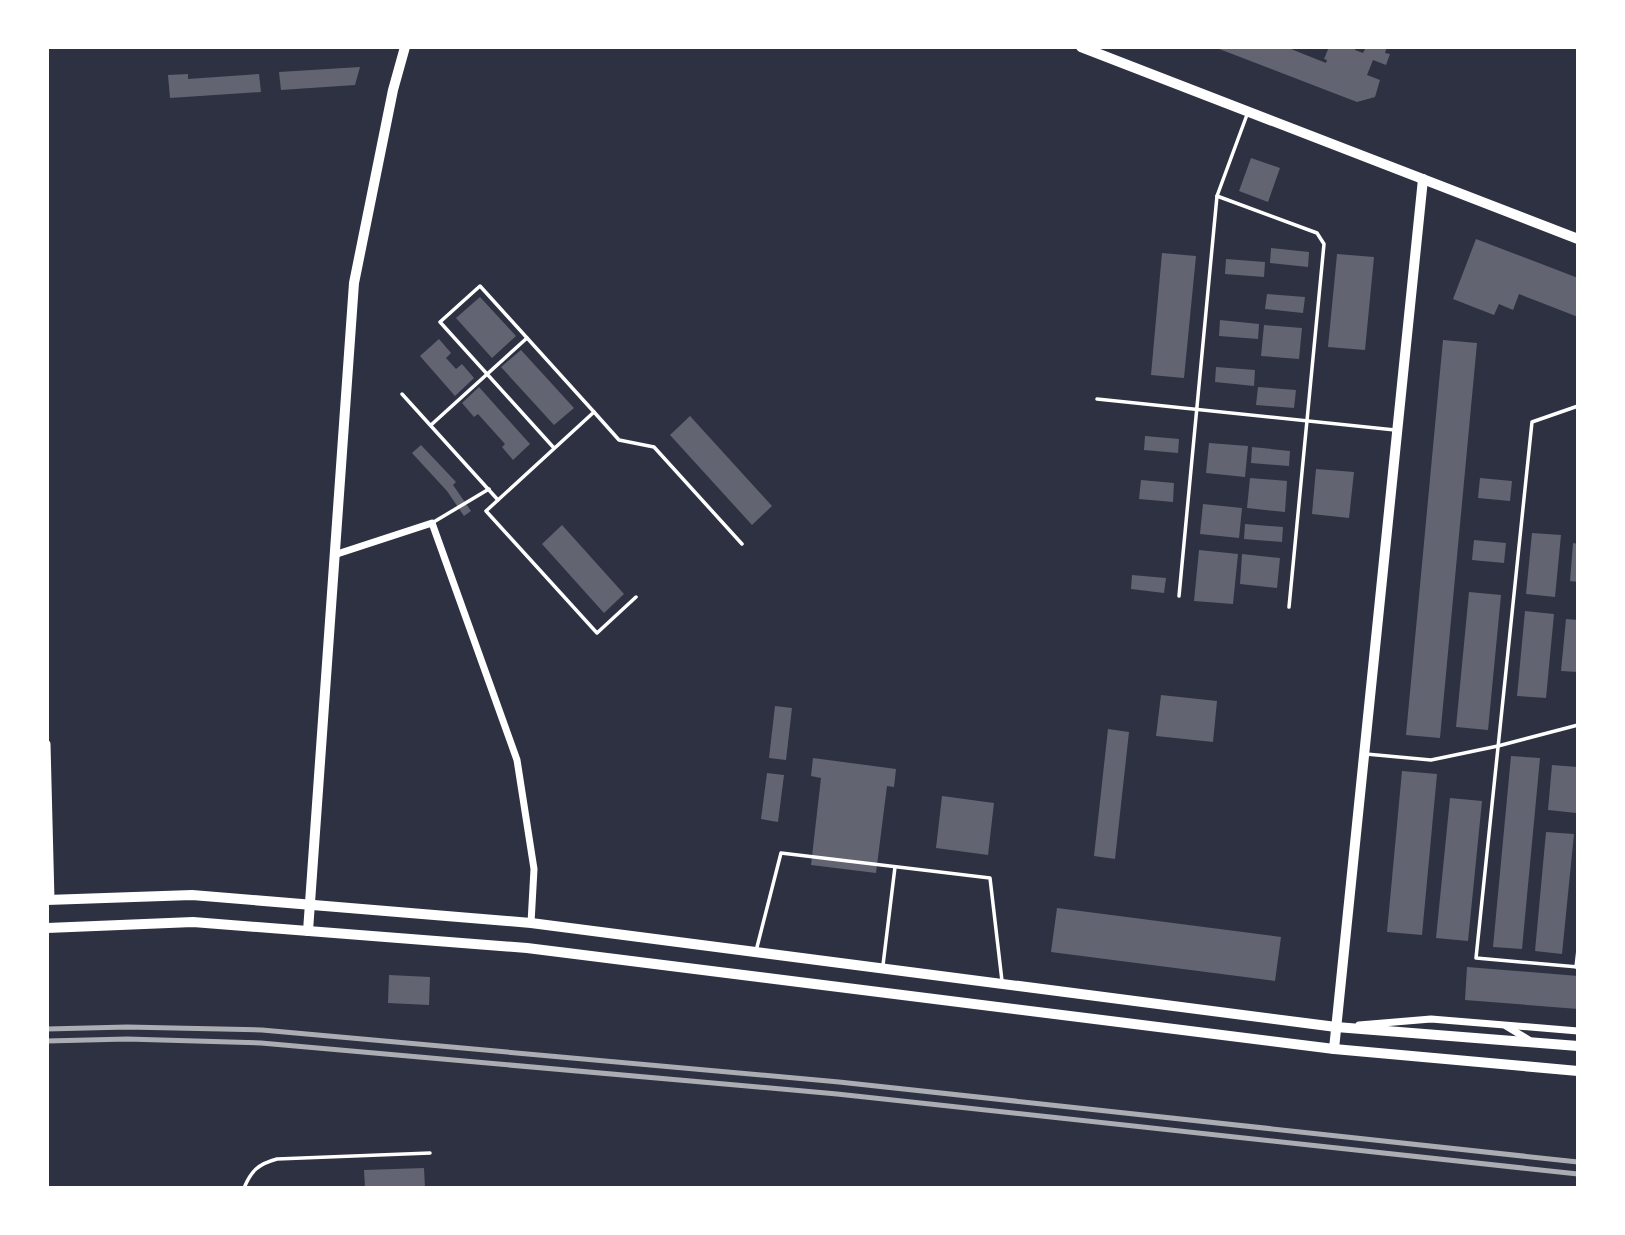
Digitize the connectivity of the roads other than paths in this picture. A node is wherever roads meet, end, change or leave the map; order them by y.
1 (405, 47) edge
2 (1081, 47) edge
3 (1248, 112) junction
4 (1423, 179) junction
5 (1217, 196) junction
6 (1578, 239) edge
7 (527, 338) junction
8 (487, 374) junction
9 (402, 394) dead end
10 (1097, 399) dead end
11 (1578, 406) edge
12 (1196, 410) junction
13 (594, 412) junction
14 (1307, 421) junction
15 (431, 425) junction
16 (1397, 431) junction
17 (554, 448) junction
18 (489, 489) junction
19 (498, 500) junction
20 (432, 523) junction
21 (742, 544) dead end
22 (334, 555) junction
23 (1179, 596) dead end
24 (636, 597) dead end
25 (1289, 607) dead end
26 (1578, 725) edge
27 (47, 744) edge
28 (1498, 746) junction
29 (1364, 754) junction
30 (895, 867) junction
31 (49, 900) edge
32 (310, 903) junction
33 (531, 923) junction
34 (47, 928) edge
35 (308, 931) junction
36 (1578, 950) edge
37 (755, 952) junction
38 (1577, 967) edge
39 (883, 968) junction
40 (1002, 984) junction
41 (1505, 1026) junction
42 (1336, 1027) junction
43 (1578, 1031) edge
44 (1533, 1042) junction
45 (1578, 1046) edge
46 (1334, 1049) junction
47 (1578, 1071) edge
48 (430, 1153) dead end
49 (244, 1188) edge

1 - 22 street
2 - 3 street
3 - 4 street
3 - 5 lane
4 - 6 street
4 - 16 street
5 - 12 lane
5 - 14 lane
7 - 8 lane
7 - 8 lane
7 - 13 lane
8 - 15 lane
8 - 17 lane
9 - 15 lane
10 - 12 lane
11 - 28 lane
12 - 14 lane
12 - 23 lane
13 - 17 lane
13 - 21 lane
14 - 16 lane
14 - 25 lane
15 - 18 lane
16 - 29 street
17 - 19 lane
18 - 19 lane
18 - 20 lane
19 - 24 lane
20 - 22 street
20 - 33 street
22 - 32 street
26 - 28 lane
27 - 31 street
28 - 29 lane
28 - 38 lane
29 - 42 street
30 - 37 lane
30 - 39 lane
30 - 40 lane
31 - 32 main road
32 - 33 main road
32 - 35 street
33 - 37 main road
34 - 35 main road
35 - 46 main road
36 - 38 lane
37 - 39 main road
39 - 40 main road
40 - 42 main road
41 - 42 street
41 - 43 street
41 - 44 street
42 - 44 main road
42 - 46 street
44 - 45 main road
46 - 47 main road
48 - 49 lane

